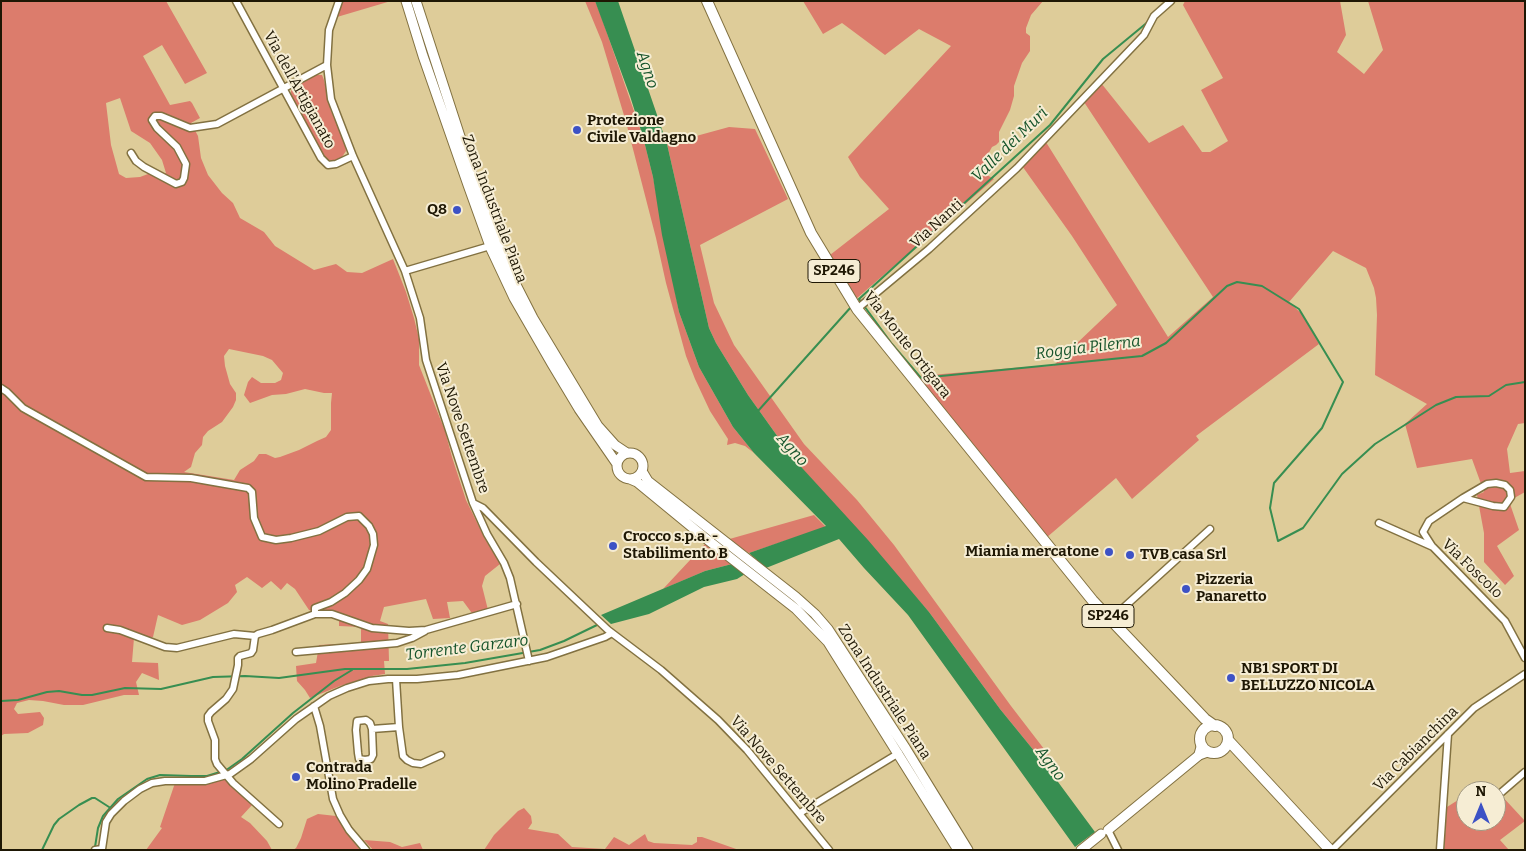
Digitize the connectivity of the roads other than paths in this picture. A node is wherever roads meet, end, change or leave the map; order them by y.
1 (236, 1) edge
2 (339, 1) edge
3 (406, 1) edge
4 (416, 1) edge
5 (707, 1) edge
6 (1171, 1) edge
7 (327, 65) junction
8 (284, 88) junction
9 (131, 153) dead end
10 (353, 156) junction
11 (490, 246) junction
12 (404, 271) junction
13 (857, 309) junction
14 (1, 388) edge
15 (626, 453) junction
16 (617, 464) junction
17 (642, 471) junction
18 (630, 479) junction
19 (1463, 498) junction
20 (472, 503) junction
21 (1379, 523) dead end
22 (1210, 528) dead end
23 (1433, 547) junction
24 (516, 604) junction
25 (315, 614) junction
26 (1110, 620) junction
27 (107, 628) dead end
28 (426, 630) junction
29 (610, 632) junction
30 (255, 636) junction
31 (296, 652) dead end
32 (1525, 658) edge
33 (529, 661) junction
34 (1525, 674) edge
35 (396, 679) junction
36 (314, 706) junction
37 (1205, 719) junction
38 (1215, 726) junction
39 (398, 727) junction
40 (372, 729) junction
41 (1203, 731) junction
42 (1448, 734) junction
43 (1226, 744) junction
44 (1201, 745) junction
45 (1209, 752) junction
46 (899, 753) junction
47 (441, 754) dead end
48 (1198, 756) junction
49 (1525, 772) edge
50 (226, 776) junction
51 (1506, 788) edge
52 (800, 813) junction
53 (279, 824) dead end
54 (1105, 832) junction
55 (95, 850) edge
56 (366, 850) edge
57 (829, 850) edge
58 (958, 850) edge
59 (968, 850) edge
60 (1080, 850) edge
61 (1118, 850) edge
62 (1331, 850) edge
63 (1440, 850) edge

1 - 8 street, Via dell'Artigianato
2 - 7 street, Via Nove Settembre
3 - 11 main road, Zona Industriale Piana
4 - 15 main road, Zona Industriale Piana
5 - 13 main road, Via Monte Ortigara / SP246
6 - 13 street, Via Nanti
7 - 8 street
7 - 10 street, Via Nove Settembre
8 - 9 street
8 - 10 street, Via dell'Artigianato
10 - 12 street, Via Nove Settembre
11 - 12 street
11 - 16 main road, Zona Industriale Piana
12 - 20 street, Via Nove Settembre
13 - 26 main road, Via Monte Ortigara / SP246
14 - 25 street
15 - 16 main road
15 - 17 main road
16 - 18 main road
17 - 18 main road
17 - 59 main road, Zona Industriale Piana
18 - 46 main road, Zona Industriale Piana
19 - 19 street
19 - 23 street
20 - 24 street
20 - 29 street, Via Nove Settembre
21 - 23 street, Via Foscolo
22 - 26 street
23 - 32 street, Via Foscolo
24 - 28 street
24 - 33 street
25 - 28 street
25 - 30 street
26 - 37 main road, Via Monte Ortigara / SP246
27 - 30 street
28 - 31 street
29 - 33 street
29 - 52 street, Via Nove Settembre
30 - 50 street
33 - 35 street
34 - 42 street, Via Cabianchina
35 - 36 street
35 - 39 street
36 - 50 street
36 - 56 street
37 - 38 main road, Via Monte Ortigara
37 - 41 main road
38 - 41 main road
38 - 43 main road
39 - 40 street
39 - 47 street
40 - 40 street
41 - 44 main road
42 - 62 street, Via Cabianchina
42 - 63 street
43 - 45 main road
43 - 62 main road
44 - 45 main road
44 - 48 street
45 - 48 street
46 - 52 street
46 - 58 main road, Zona Industriale Piana
48 - 54 main road
49 - 51 street
50 - 53 street
50 - 55 street
52 - 57 street, Via Nove Settembre
54 - 60 main road
54 - 61 street

